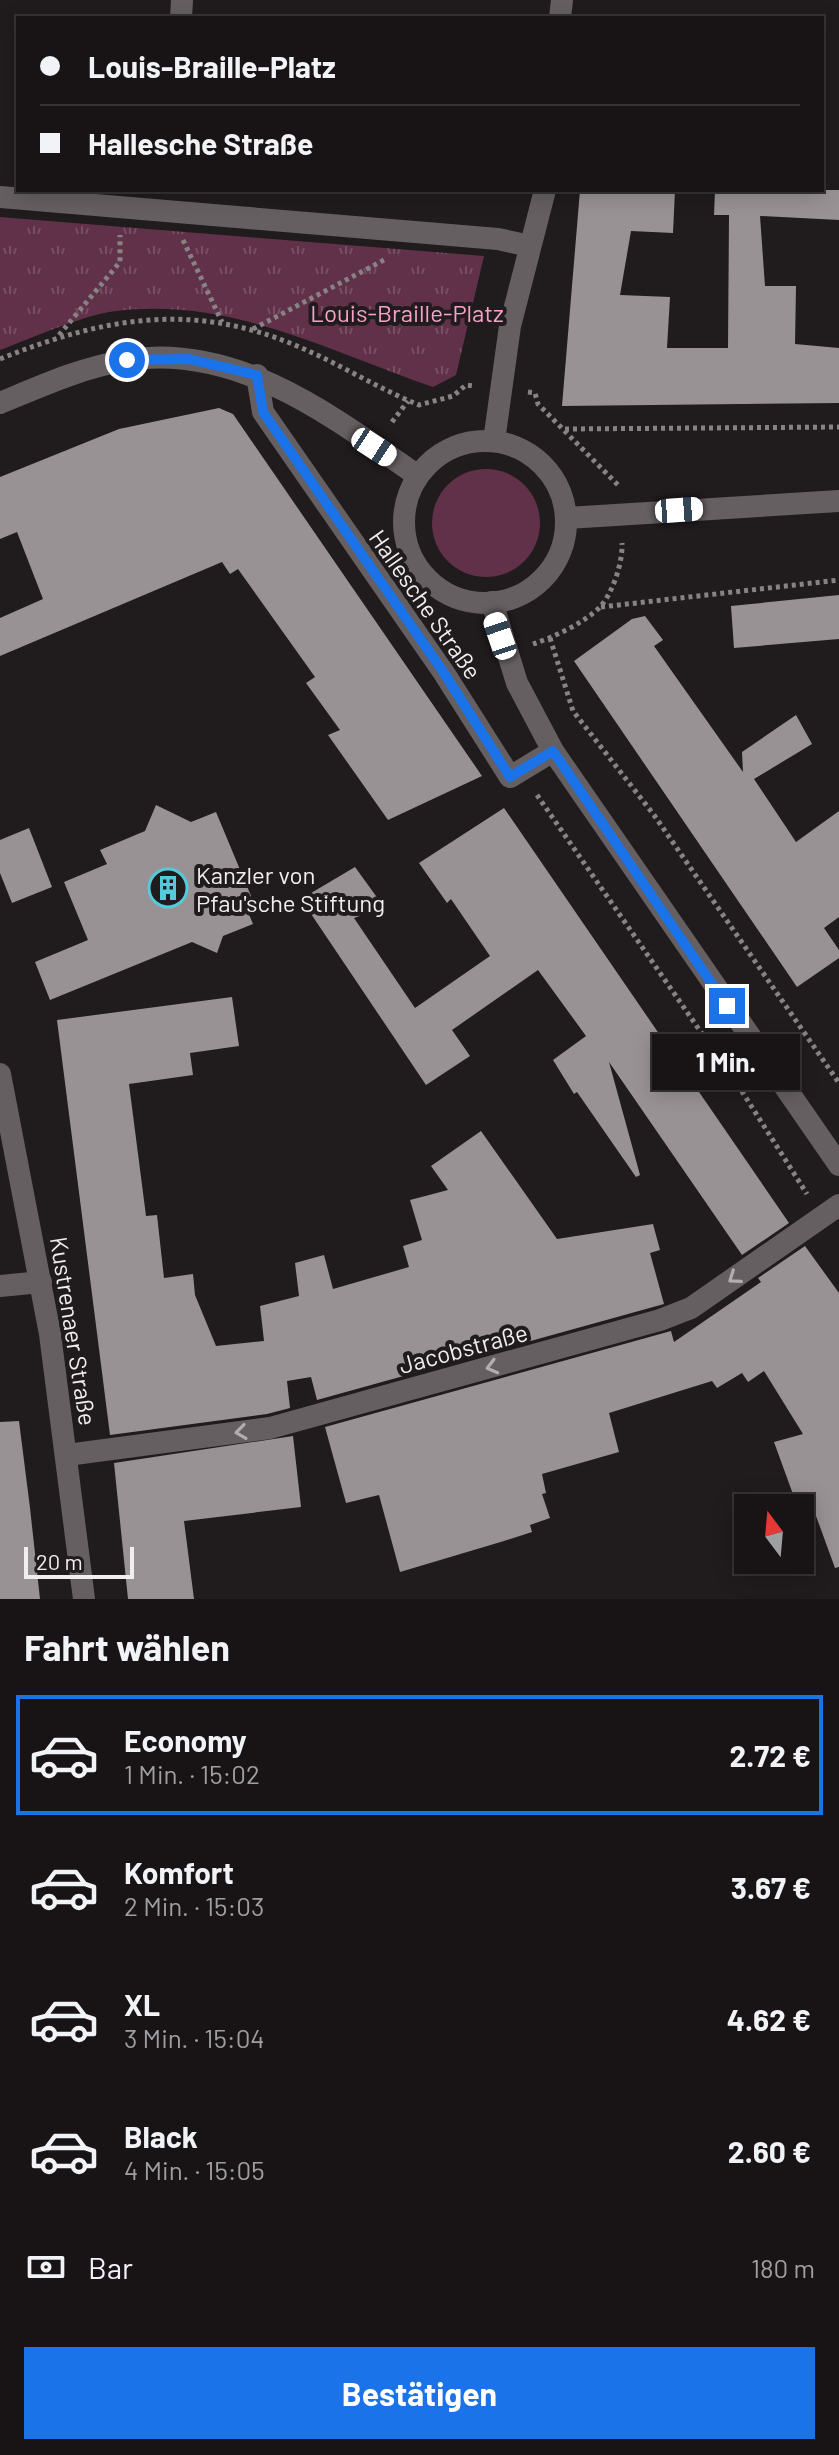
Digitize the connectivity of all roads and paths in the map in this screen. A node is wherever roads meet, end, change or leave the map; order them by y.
1 (544, 192) edge
2 (0, 197) edge
3 (163, 200) edge
4 (121, 206) junction
5 (434, 233) junction
6 (530, 246) junction
7 (222, 322) dead end
8 (253, 329) dead end
9 (58, 336) dead end
10 (257, 375) junction
11 (0, 403) edge
12 (839, 427) edge
13 (565, 429) dead end
14 (494, 441) junction
15 (418, 476) junction
16 (839, 501) edge
17 (567, 518) junction
18 (839, 580) edge
19 (492, 602) junction
20 (600, 607) dead end
21 (550, 638) dead end
22 (553, 751) junction
23 (521, 770) junction
24 (0, 1074) edge
25 (839, 1083) edge
26 (839, 1165) edge
27 (830, 1211) edge
28 (41, 1282) junction
29 (0, 1286) edge
30 (67, 1455) junction
31 (84, 1599) edge

1 - 6 street
2 - 4 street
3 - 4 street
3 - 5 street
3 - 7 path
4 - 9 path
5 - 6 street
5 - 8 path
6 - 14 street
10 - 11 street
10 - 15 street
10 - 23 street, Hallesche Straße
12 - 13 path
14 - 15 street
14 - 17 street
15 - 19 street
16 - 17 street
17 - 19 street
18 - 20 path
19 - 22 street, Hallesche Straße
21 - 25 path
22 - 23 street
22 - 26 street, Hallesche Straße
23 - 27 path
24 - 28 street, Kustrenaer Straße
27 -> 30 street, Jacobstraße
28 - 29 street
28 - 30 street, Kustrenaer Straße
30 - 31 street, Kustrenaer Straße

